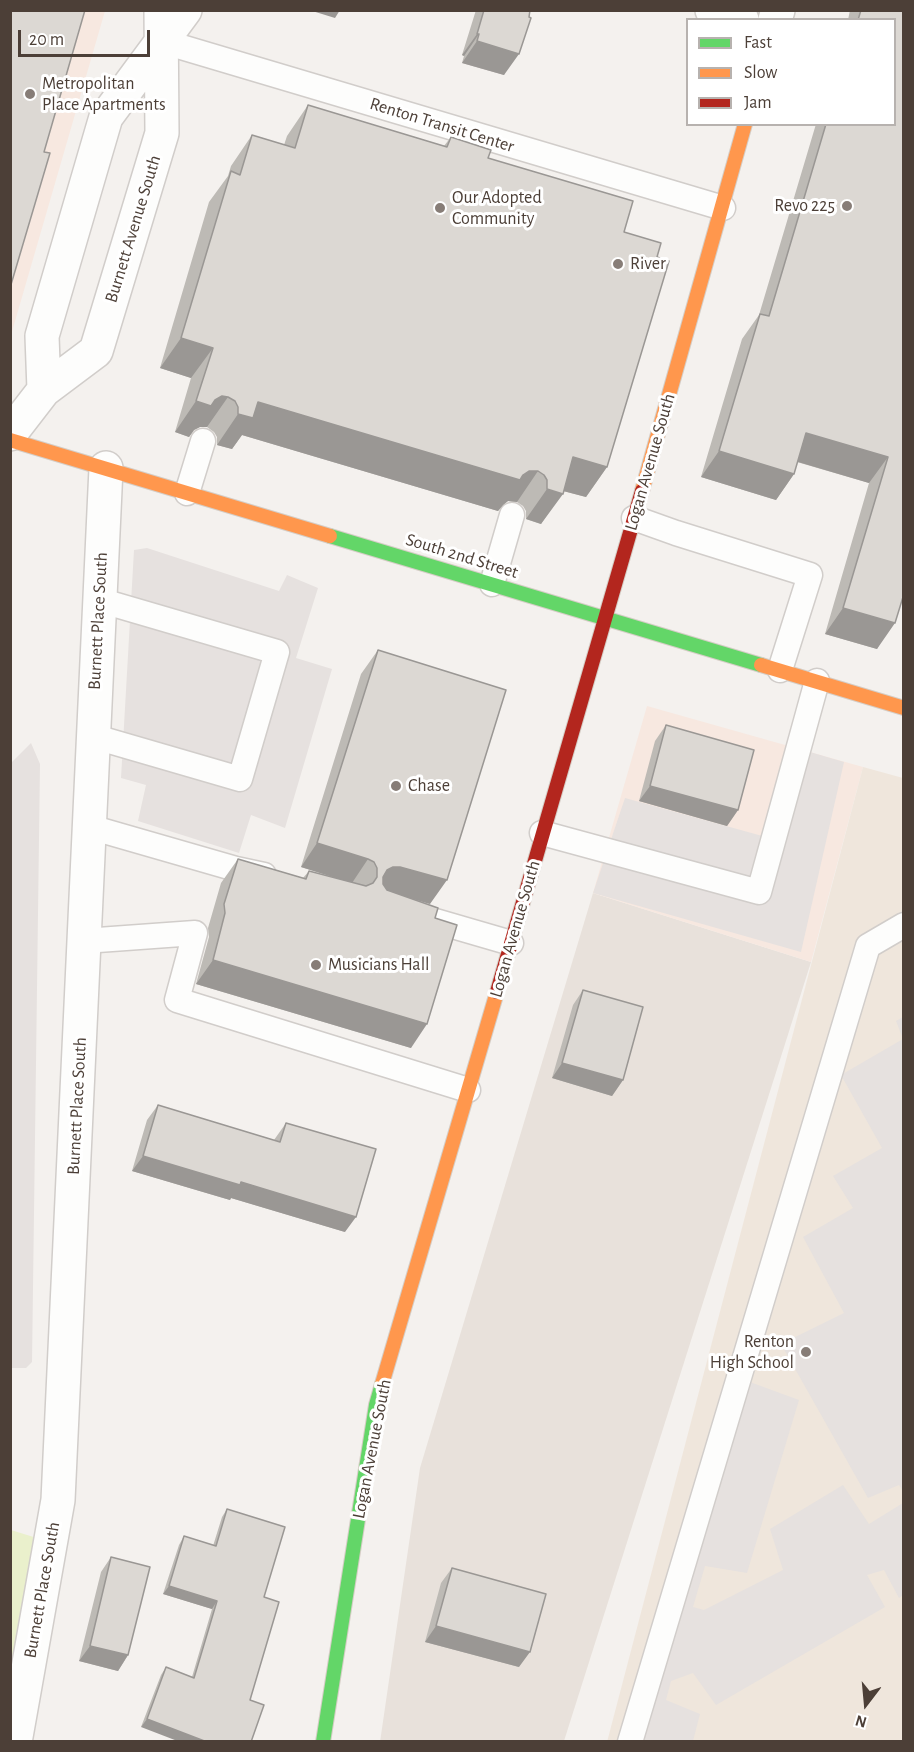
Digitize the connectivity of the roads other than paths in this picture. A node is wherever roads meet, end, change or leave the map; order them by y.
1 (185, 10) edge
2 (712, 10) edge
3 (736, 18) edge
4 (161, 26) edge
5 (744, 126) edge
6 (723, 208) junction
7 (44, 390) junction
8 (10, 434) edge
9 (10, 440) edge
10 (203, 441) edge
11 (105, 468) junction
12 (187, 492) junction
13 (512, 515) edge
14 (634, 518) junction
15 (492, 584) junction
16 (99, 600) junction
17 (606, 618) junction
18 (780, 670) junction
19 (817, 681) junction
20 (903, 708) edge
21 (93, 736) junction
22 (90, 827) junction
23 (542, 833) junction
24 (288, 879) edge
25 (402, 911) edge
26 (903, 925) edge
27 (84, 941) junction
28 (511, 943) junction
29 (468, 1090) junction
30 (15, 1742) edge
31 (323, 1742) edge
32 (630, 1742) edge

1 - 4 street
2 - 3 street
4 - 6 lane, Renton Transit Center
4 - 7 street
4 - 7 street, Burnett Avenue South
5 - 6 street, Logan Avenue South
6 - 14 street, Logan Avenue South
7 - 8 street, Burnett Avenue South
9 - 11 street, South 2nd Street
10 - 12 lane
11 - 12 street, South 2nd Street
11 - 16 street, Burnett Place South
12 - 15 street, South 2nd Street
13 - 15 lane
14 - 17 street, Logan Avenue South
14 - 18 lane
15 - 17 street, South 2nd Street
16 - 21 street, Burnett Place South
16 - 21 lane
17 - 18 street, South 2nd Street
17 - 23 street, Logan Avenue South
18 - 19 street, South 2nd Street
19 - 20 street, South 2nd Street
19 - 23 lane
21 - 22 street, Burnett Place South
22 - 24 lane
22 - 27 street, Burnett Place South
23 - 28 street, Logan Avenue South
25 - 28 lane
26 - 32 lane
27 - 29 lane
27 - 30 street, Burnett Place South
28 - 29 street, Logan Avenue South
29 - 31 street, Logan Avenue South

